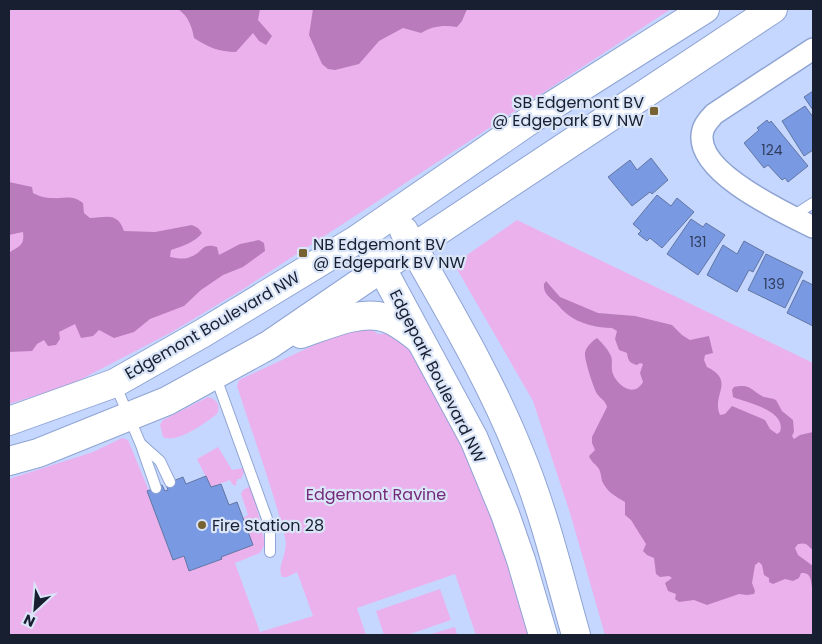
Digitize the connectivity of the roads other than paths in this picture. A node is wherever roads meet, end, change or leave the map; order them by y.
1 (704, 9) edge
2 (773, 9) edge
3 (813, 49) edge
4 (813, 203) edge
5 (394, 214) junction
6 (793, 216) junction
7 (813, 227) edge
8 (364, 234) junction
9 (413, 248) junction
10 (382, 268) junction
11 (423, 343) junction
12 (269, 345) junction
13 (214, 374) junction
14 (114, 383) junction
15 (130, 417) junction
16 (9, 421) edge
17 (141, 445) junction
18 (9, 461) edge
19 (170, 482) dead end
20 (156, 488) dead end
21 (270, 552) dead end
22 (543, 635) edge
23 (576, 635) edge

1 - 5 main road, Edgemont Boulevard NW
2 - 9 main road
3 - 6 street
4 - 6 lane
5 - 8 main road, Edgemont Boulevard NW
5 - 9 main road
6 - 7 street
8 - 10 main road, Edgepark Boulevard NW
8 - 14 main road, Edgemont Boulevard NW
9 - 10 main road
9 - 23 main road
10 - 11 main road, Edgepark Boulevard NW
10 - 12 main road
11 - 12 main road
11 - 22 main road, Edgepark Boulevard NW
12 - 13 main road
13 - 15 main road
13 - 21 lane
14 - 15 lane
14 - 16 main road, Edgemont Boulevard NW
15 - 17 lane
15 - 18 main road
17 - 19 lane
17 - 20 lane

